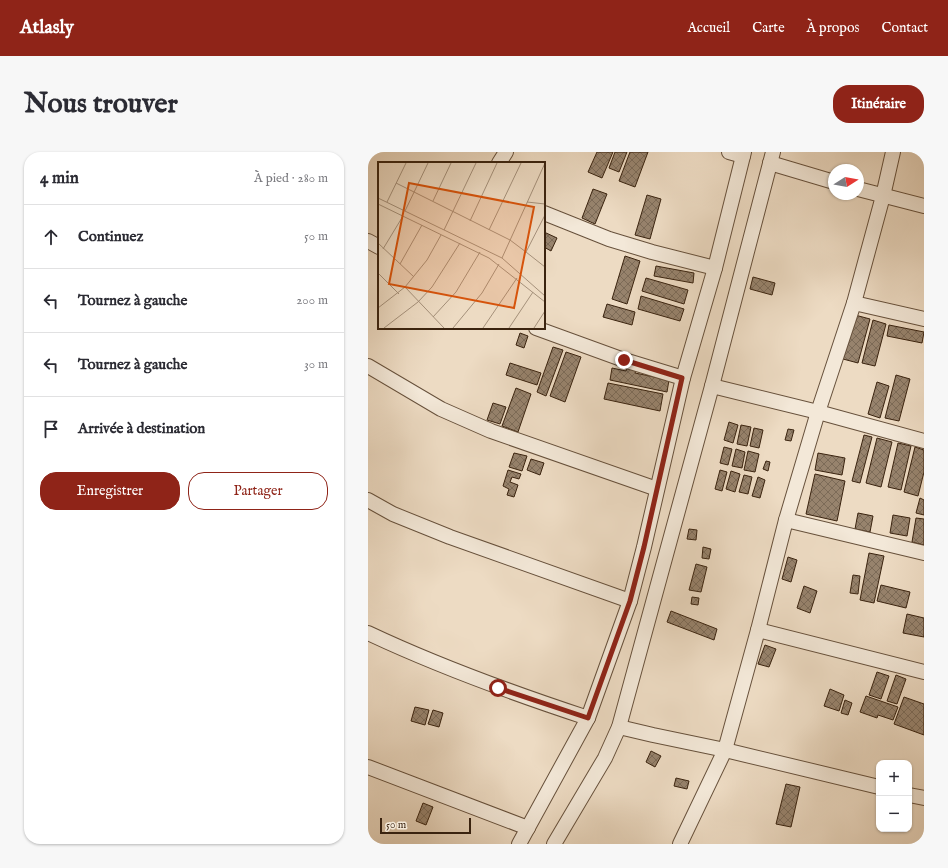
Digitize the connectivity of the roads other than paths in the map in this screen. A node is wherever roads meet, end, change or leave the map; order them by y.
1 (506, 152) edge
2 (729, 152) edge
3 (893, 152) edge
4 (744, 154) edge
5 (771, 157) edge
6 (500, 162) edge
7 (828, 180) edge
8 (864, 191) edge
9 (883, 196) junction
10 (924, 206) edge
11 (545, 213) edge
12 (368, 242) edge
13 (378, 247) edge
14 (715, 268) junction
15 (854, 303) junction
16 (924, 320) edge
17 (539, 329) edge
18 (368, 366) edge
19 (682, 378) junction
20 (712, 386) junction
21 (818, 412) junction
22 (924, 441) edge
23 (657, 489) junction
24 (368, 500) edge
25 (786, 520) junction
26 (924, 553) edge
27 (630, 601) junction
28 (758, 630) junction
29 (368, 633) edge
30 (924, 672) edge
31 (588, 718) junction
32 (619, 726) junction
33 (725, 750) junction
34 (368, 767) edge
35 (876, 787) edge
36 (912, 796) edge
37 (924, 798) edge
38 (528, 828) junction
39 (519, 844) edge
40 (554, 844) edge
41 (680, 844) edge

1 - 6 street
2 - 4 street
3 - 9 street
4 - 14 street
5 - 7 street
5 - 20 street
8 - 9 street
9 - 10 street
9 - 15 street
11 - 14 street
12 - 13 street
14 - 19 street
15 - 16 street
15 - 21 street
17 - 19 street
18 - 23 street
19 - 23 street
20 - 21 street
20 - 32 street
21 - 22 street
21 - 25 street
23 - 27 street
24 - 27 street
25 - 26 street
25 - 28 street
27 - 31 street
28 - 30 street
28 - 33 street
29 - 31 street
31 - 38 street
32 - 33 street
32 - 40 street
33 - 35 street
33 - 41 street
34 - 38 street
36 - 37 street
38 - 39 street

